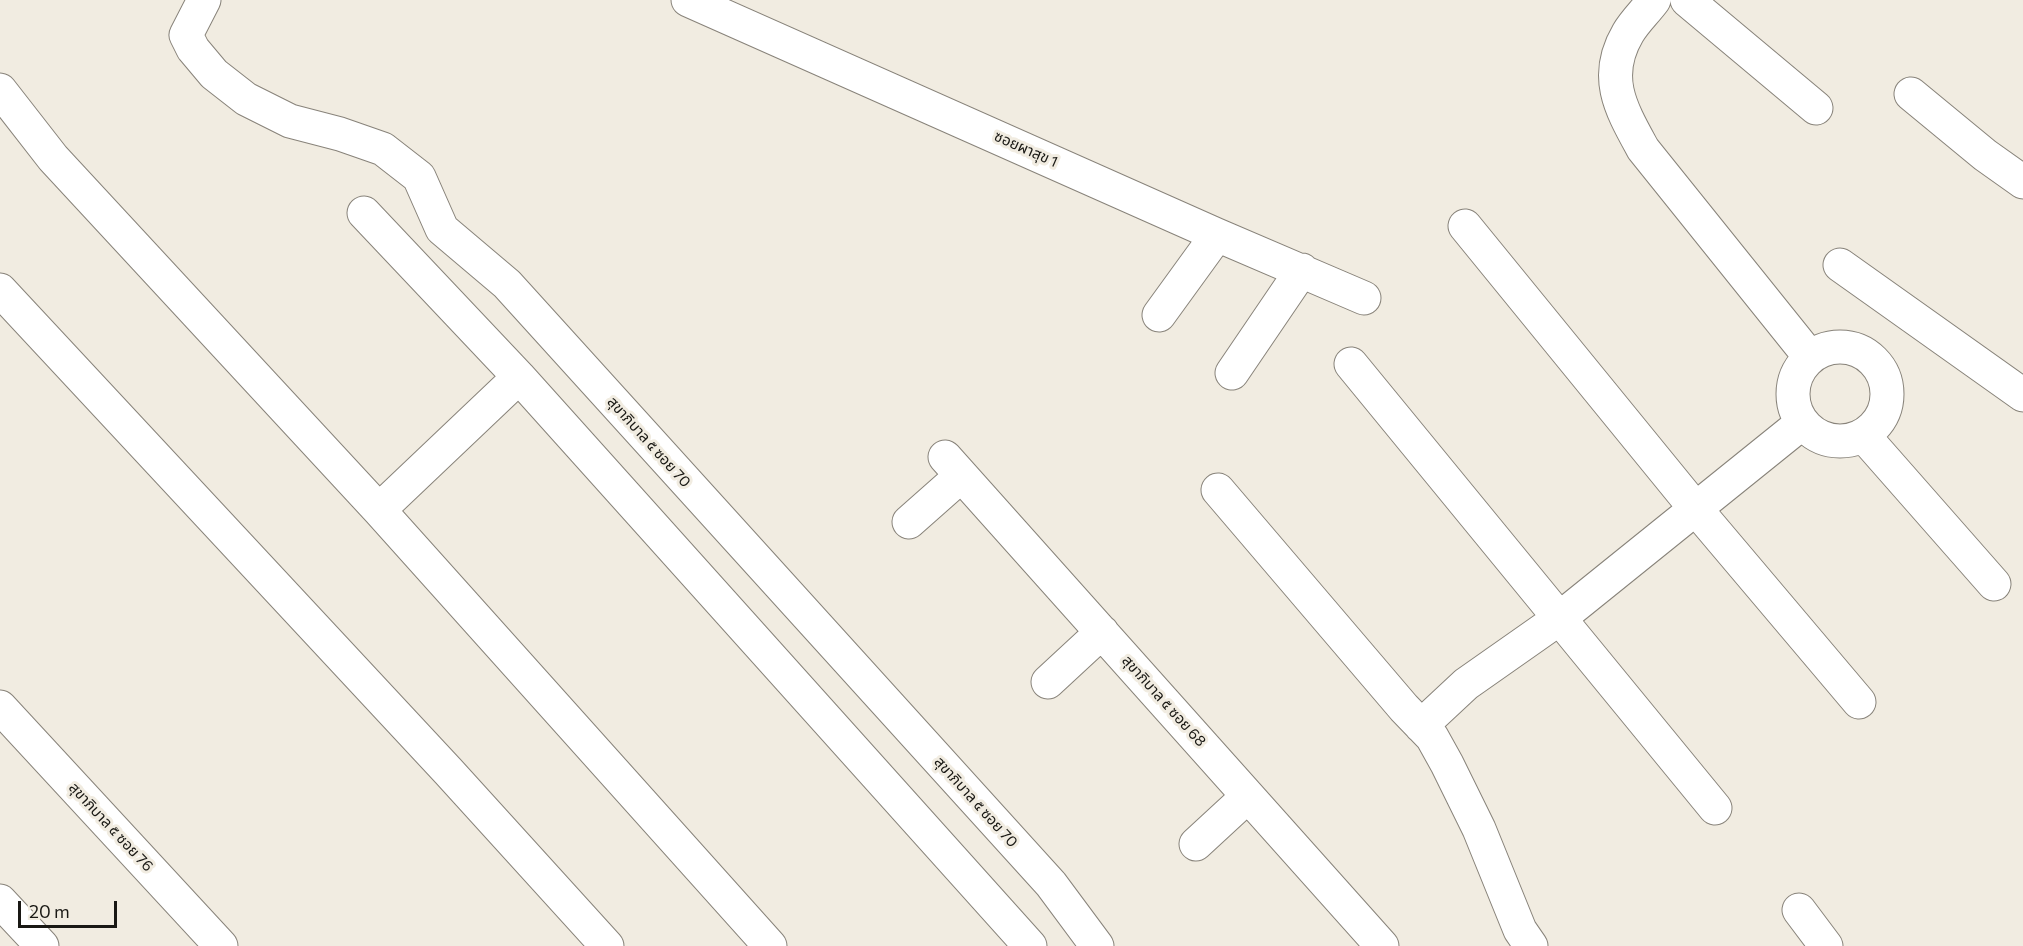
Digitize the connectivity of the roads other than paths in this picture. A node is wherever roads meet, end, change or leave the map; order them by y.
1 (204, 0) edge
2 (688, 0) edge
3 (1654, 0) edge
4 (1687, 0) edge
5 (0, 90) edge
6 (1911, 93) dead end
7 (1816, 108) dead end
8 (2023, 182) edge
9 (364, 213) dead end
10 (1465, 226) dead end
11 (1217, 235) junction
12 (1840, 265) dead end
13 (1302, 270) junction
14 (0, 290) edge
15 (1364, 298) dead end
16 (1159, 315) dead end
17 (1810, 357) junction
18 (1351, 364) dead end
19 (1233, 373) dead end
20 (519, 377) junction
21 (2023, 394) edge
22 (1802, 423) junction
23 (1863, 435) junction
24 (1218, 490) dead end
25 (1695, 508) junction
26 (379, 510) junction
27 (909, 522) dead end
28 (1994, 585) dead end
29 (1560, 618) junction
30 (1102, 632) junction
31 (1048, 682) dead end
32 (1859, 702) dead end
33 (0, 707) edge
34 (1421, 726) junction
35 (1248, 796) junction
36 (1715, 808) dead end
37 (1196, 844) dead end
38 (0, 901) edge
39 (1799, 910) dead end
40 (42, 946) edge
41 (221, 946) edge
42 (606, 946) edge
43 (770, 946) edge
44 (1030, 946) edge
45 (1097, 946) edge
46 (1382, 946) edge
47 (1531, 946) edge
48 (1827, 946) edge

1 - 45 street, สุขาภิบาล ๕ ซอย 70
2 - 11 street, ซอยผาสุข 1
3 - 17 street
4 - 7 street
5 - 26 street
6 - 8 street
9 - 20 street
10 - 25 street
11 - 13 street, ซอยผาสุข 1
11 - 16 street
12 - 21 street
13 - 15 street, ซอยผาสุข 1
13 - 19 street
14 - 42 street
17 - 22 street
17 - 23 street
18 - 29 street
20 - 26 street
20 - 44 street
22 - 23 street
22 - 25 street
23 - 28 street
24 - 34 street
25 - 29 street
25 - 32 street
26 - 43 street
27 - 30 street, สุขาภิบาล ๕ ซอย 68
29 - 34 street
29 - 36 street
30 - 31 street
30 - 35 street, สุขาภิบาล ๕ ซอย 68
33 - 41 street, สุขาภิบาล ๕ ซอย 76
34 - 47 street
35 - 37 street
35 - 46 street, สุขาภิบาล ๕ ซอย 68
38 - 40 street
39 - 48 street

